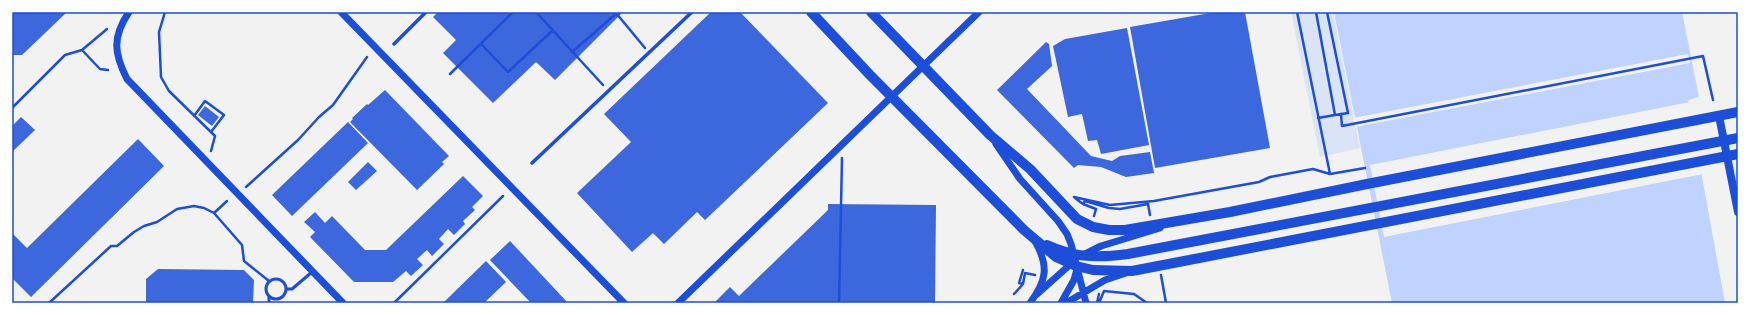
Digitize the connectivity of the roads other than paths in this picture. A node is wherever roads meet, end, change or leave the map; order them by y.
1 (129, 12) edge
2 (341, 12) edge
3 (426, 12) edge
4 (692, 12) edge
5 (811, 12) edge
6 (870, 12) edge
7 (979, 12) edge
8 (394, 44) dead end
9 (923, 66) junction
10 (891, 96) junction
11 (1738, 112) edge
12 (1719, 116) junction
13 (990, 135) junction
14 (1738, 138) edge
15 (1738, 154) edge
16 (1727, 156) junction
17 (532, 163) dead end
18 (1738, 212) edge
19 (1181, 222) junction
20 (1033, 238) junction
21 (1076, 262) junction
22 (1132, 271) junction
23 (312, 272) junction
24 (286, 289) junction
25 (1083, 292) junction
26 (1036, 295) junction
27 (269, 297) junction
28 (269, 303) edge
29 (343, 303) edge
30 (624, 303) edge
31 (678, 303) edge
32 (1030, 303) edge
33 (1061, 303) edge
34 (1066, 303) edge
35 (1086, 303) edge

1 - 23 street
2 - 30 street
3 - 8 street
4 - 17 street
5 - 10 main road
6 - 9 main road
7 - 9 street
9 - 10 street
9 - 13 main road
10 - 20 main road
10 - 31 street
11 - 12 main road
12 - 16 main road
12 - 19 main road
13 - 19 main road
13 - 21 street
14 - 21 main road
15 - 16 main road
16 - 18 main road
16 - 22 main road
19 - 21 street
20 - 21 main road
20 - 26 street
21 - 22 main road
21 - 25 street
21 - 26 street
21 - 33 street
22 - 25 street
23 - 24 lane
23 - 29 street
24 - 27 lane
24 - 27 lane
25 - 34 street
25 - 35 street
26 - 32 street
27 - 28 lane

